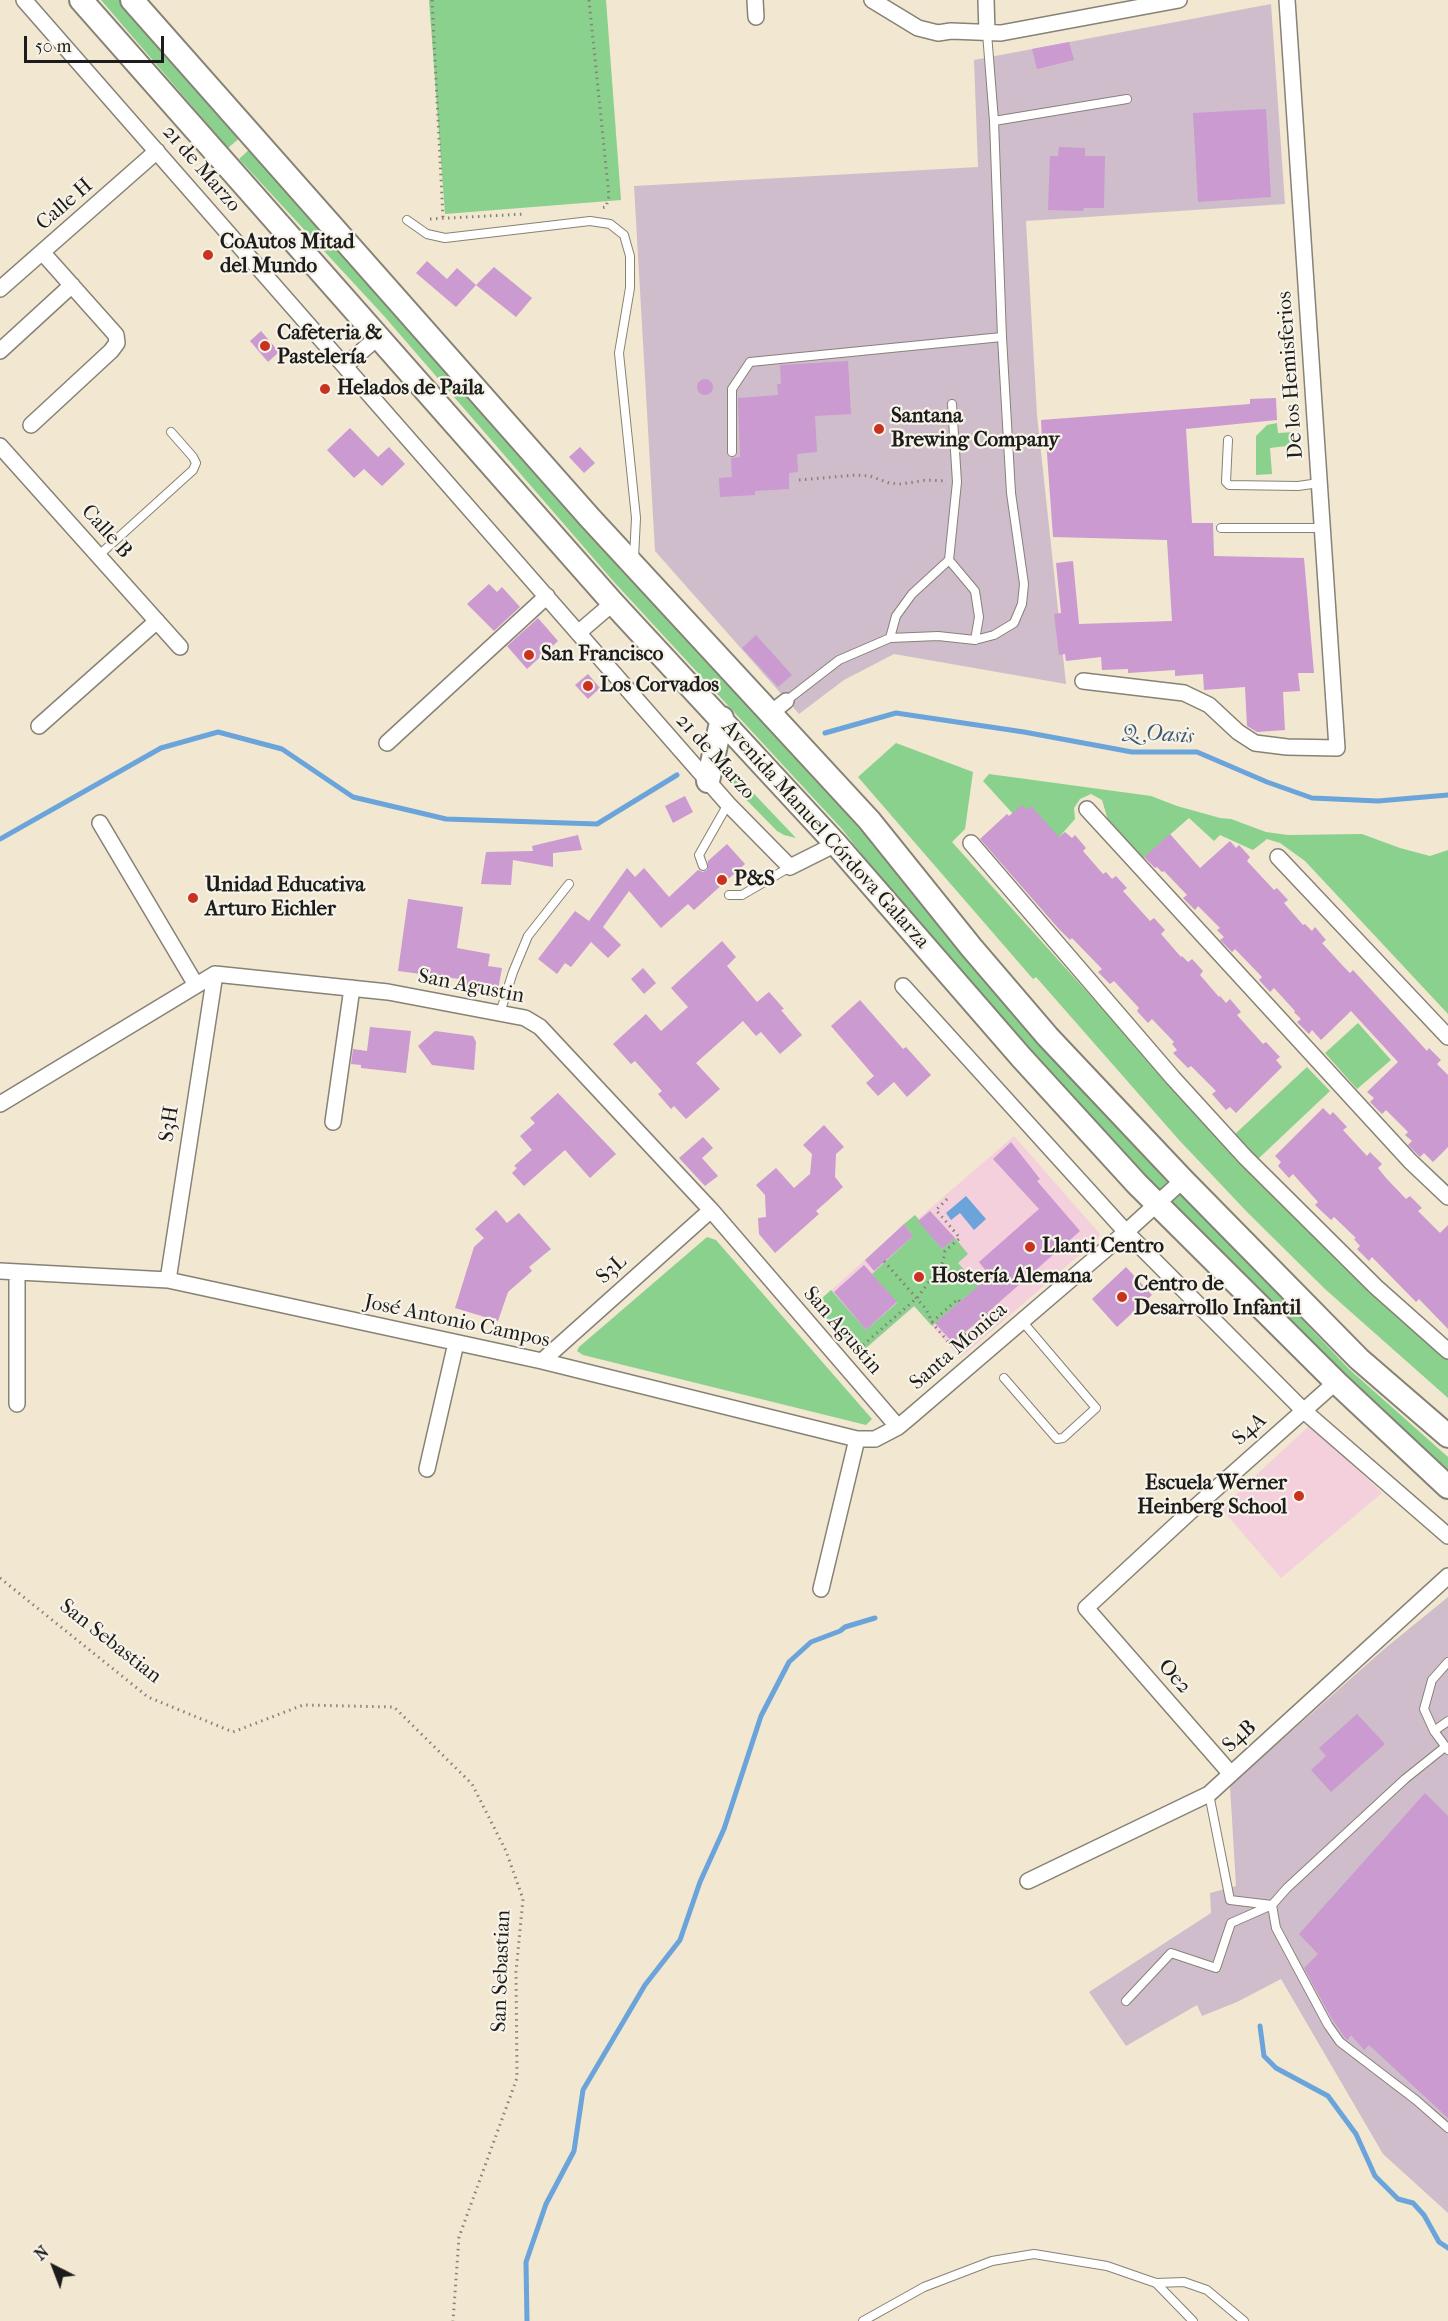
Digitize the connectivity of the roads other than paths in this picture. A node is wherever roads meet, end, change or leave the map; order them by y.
1 (24, 0) edge
2 (81, 0) edge
3 (132, 0) edge
4 (755, 0) edge
5 (872, 0) edge
6 (986, 0) edge
7 (1179, 0) edge
8 (1287, 0) edge
9 (756, 17) dead end
10 (987, 33) junction
11 (1126, 99) dead end
12 (994, 121) junction
13 (252, 134) junction
14 (158, 152) junction
15 (224, 160) junction
16 (407, 220) dead end
17 (42, 252) junction
18 (72, 285) junction
19 (0, 289) edge
20 (378, 337) junction
21 (1002, 337) junction
22 (0, 351) edge
23 (345, 365) junction
24 (952, 404) dead end
25 (31, 425) dead end
26 (171, 432) dead end
27 (1228, 440) dead end
28 (0, 446) edge
29 (732, 452) dead end
30 (1319, 483) junction
31 (1221, 528) dead end
32 (1322, 528) junction
33 (98, 556) junction
34 (949, 560) junction
35 (633, 566) junction
36 (546, 596) junction
37 (614, 603) junction
38 (157, 621) junction
39 (578, 633) junction
40 (890, 638) junction
41 (975, 640) junction
42 (180, 647) dead end
43 (1083, 681) dead end
44 (779, 707) junction
45 (722, 718) junction
46 (39, 726) dead end
47 (387, 743) dead end
48 (708, 780) junction
49 (728, 804) junction
50 (1087, 809) dead end
51 (100, 824) dead end
52 (971, 843) dead end
53 (836, 844) junction
54 (1278, 857) dead end
55 (703, 866) dead end
56 (790, 867) junction
57 (569, 884) dead end
58 (729, 895) dead end
59 (215, 974) junction
60 (196, 985) junction
61 (903, 986) dead end
62 (352, 988) junction
63 (500, 1013) junction
64 (1448, 1037) edge
65 (0, 1104) edge
66 (333, 1122) dead end
67 (1183, 1180) junction
68 (1448, 1197) edge
69 (1156, 1205) junction
70 (711, 1210) junction
71 (1126, 1232) junction
72 (0, 1271) edge
73 (17, 1272) junction
74 (168, 1280) junction
75 (1022, 1321) junction
76 (456, 1343) junction
77 (1448, 1351) edge
78 (542, 1361) junction
79 (1004, 1378) dead end
80 (1336, 1382) junction
81 (17, 1404) dead end
82 (1304, 1411) junction
83 (898, 1427) junction
84 (1448, 1436) edge
85 (857, 1439) junction
86 (427, 1469) dead end
87 (1448, 1487) edge
88 (1448, 1536) edge
89 (1448, 1576) edge
90 (821, 1588) dead end
91 (1086, 1608) joint
92 (1448, 1662) edge
93 (1448, 1721) edge
94 (1434, 1731) junction
95 (1447, 1748) edge
96 (1231, 1774) junction
97 (1209, 1794) junction
98 (1028, 1881) dead end
99 (1272, 1905) junction
100 (1126, 2001) dead end
101 (1448, 2128) edge
102 (1156, 2283) junction
103 (863, 2321) edge
104 (1193, 2321) edge
105 (1244, 2321) edge

1 - 14 street, 21 de Marzo
2 - 15 main road, Avenida Manuel Córdova Galarza
3 - 13 main road, Avenida Manuel Córdova Galarza
4 - 9 street
5 - 10 street
6 - 10 street
7 - 10 street
8 - 30 street, De los Hemisferios
10 - 12 lane
11 - 12 lane
12 - 21 lane
13 - 15 main road
13 - 35 main road, Avenida Manuel Córdova Galarza
14 - 17 street, Calle H
14 - 23 street, 21 de Marzo
15 - 20 main road, Avenida Manuel Córdova Galarza
16 - 35 lane
17 - 18 street
17 - 19 street, Calle H
18 - 22 street
18 - 25 street
20 - 23 street
20 - 37 main road, Avenida Manuel Córdova Galarza
21 - 29 lane
21 - 41 lane
23 - 36 street, 21 de Marzo
24 - 34 lane
26 - 33 lane
27 - 30 lane
28 - 33 street, Calle B
30 - 32 street, De los Hemisferios
31 - 32 lane
32 - 43 street, De los Hemisferios
33 - 38 street, Calle B
34 - 40 lane
34 - 41 lane
35 - 44 main road, Avenida Manuel Córdova Galarza
36 - 39 street, 21 de Marzo
36 - 47 street
37 - 39 street
37 - 45 main road, Avenida Manuel Córdova Galarza
38 - 42 street, Calle B
38 - 46 street
39 - 48 street, 21 de Marzo
40 - 41 lane
40 - 44 lane
44 - 67 main road, Avenida Manuel Córdova Galarza
45 - 48 main road
45 - 53 main road, Avenida Manuel Córdova Galarza
48 - 49 street, 21 de Marzo
49 - 55 lane
49 - 56 street, 21 de Marzo
50 - 68 street
51 - 60 street
52 - 77 street
53 - 56 street
53 - 69 main road, Avenida Manuel Córdova Galarza
54 - 64 street
56 - 58 lane
57 - 63 lane
59 - 60 street
59 - 62 street, San Agustin
59 - 74 street, S3H
60 - 65 street
61 - 71 street
62 - 63 street, San Agustin
62 - 66 street
63 - 70 street, San Agustin
67 - 69 street, Santa Monica
67 - 84 main road, Avenida Manuel Córdova Galarza
69 - 71 street, Santa Monica
69 - 80 main road, Avenida Manuel Córdova Galarza
70 - 78 street, S3L
70 - 83 street, San Agustin
71 - 75 street, Santa Monica
71 - 82 street
72 - 73 street, José Antonio Campos
73 - 74 street, José Antonio Campos
73 - 81 street
74 - 76 street, José Antonio Campos
75 - 79 lane
75 - 83 street, Santa Monica
76 - 78 street, José Antonio Campos
76 - 86 street
78 - 85 street, José Antonio Campos
80 - 82 street, S4A
80 - 87 main road, Avenida Manuel Córdova Galarza
82 - 88 street
82 - 91 street, S4A
83 - 85 street, José Antonio Campos
85 - 90 street
89 - 96 street, S4B
91 - 96 street, Oe2
92 - 94 lane
93 - 94 lane
94 - 95 lane
95 - 99 lane
96 - 97 street, S4B
97 - 98 street, S4B
97 - 99 lane
99 - 100 lane
99 - 101 lane
102 - 103 lane
102 - 104 lane
102 - 105 lane

